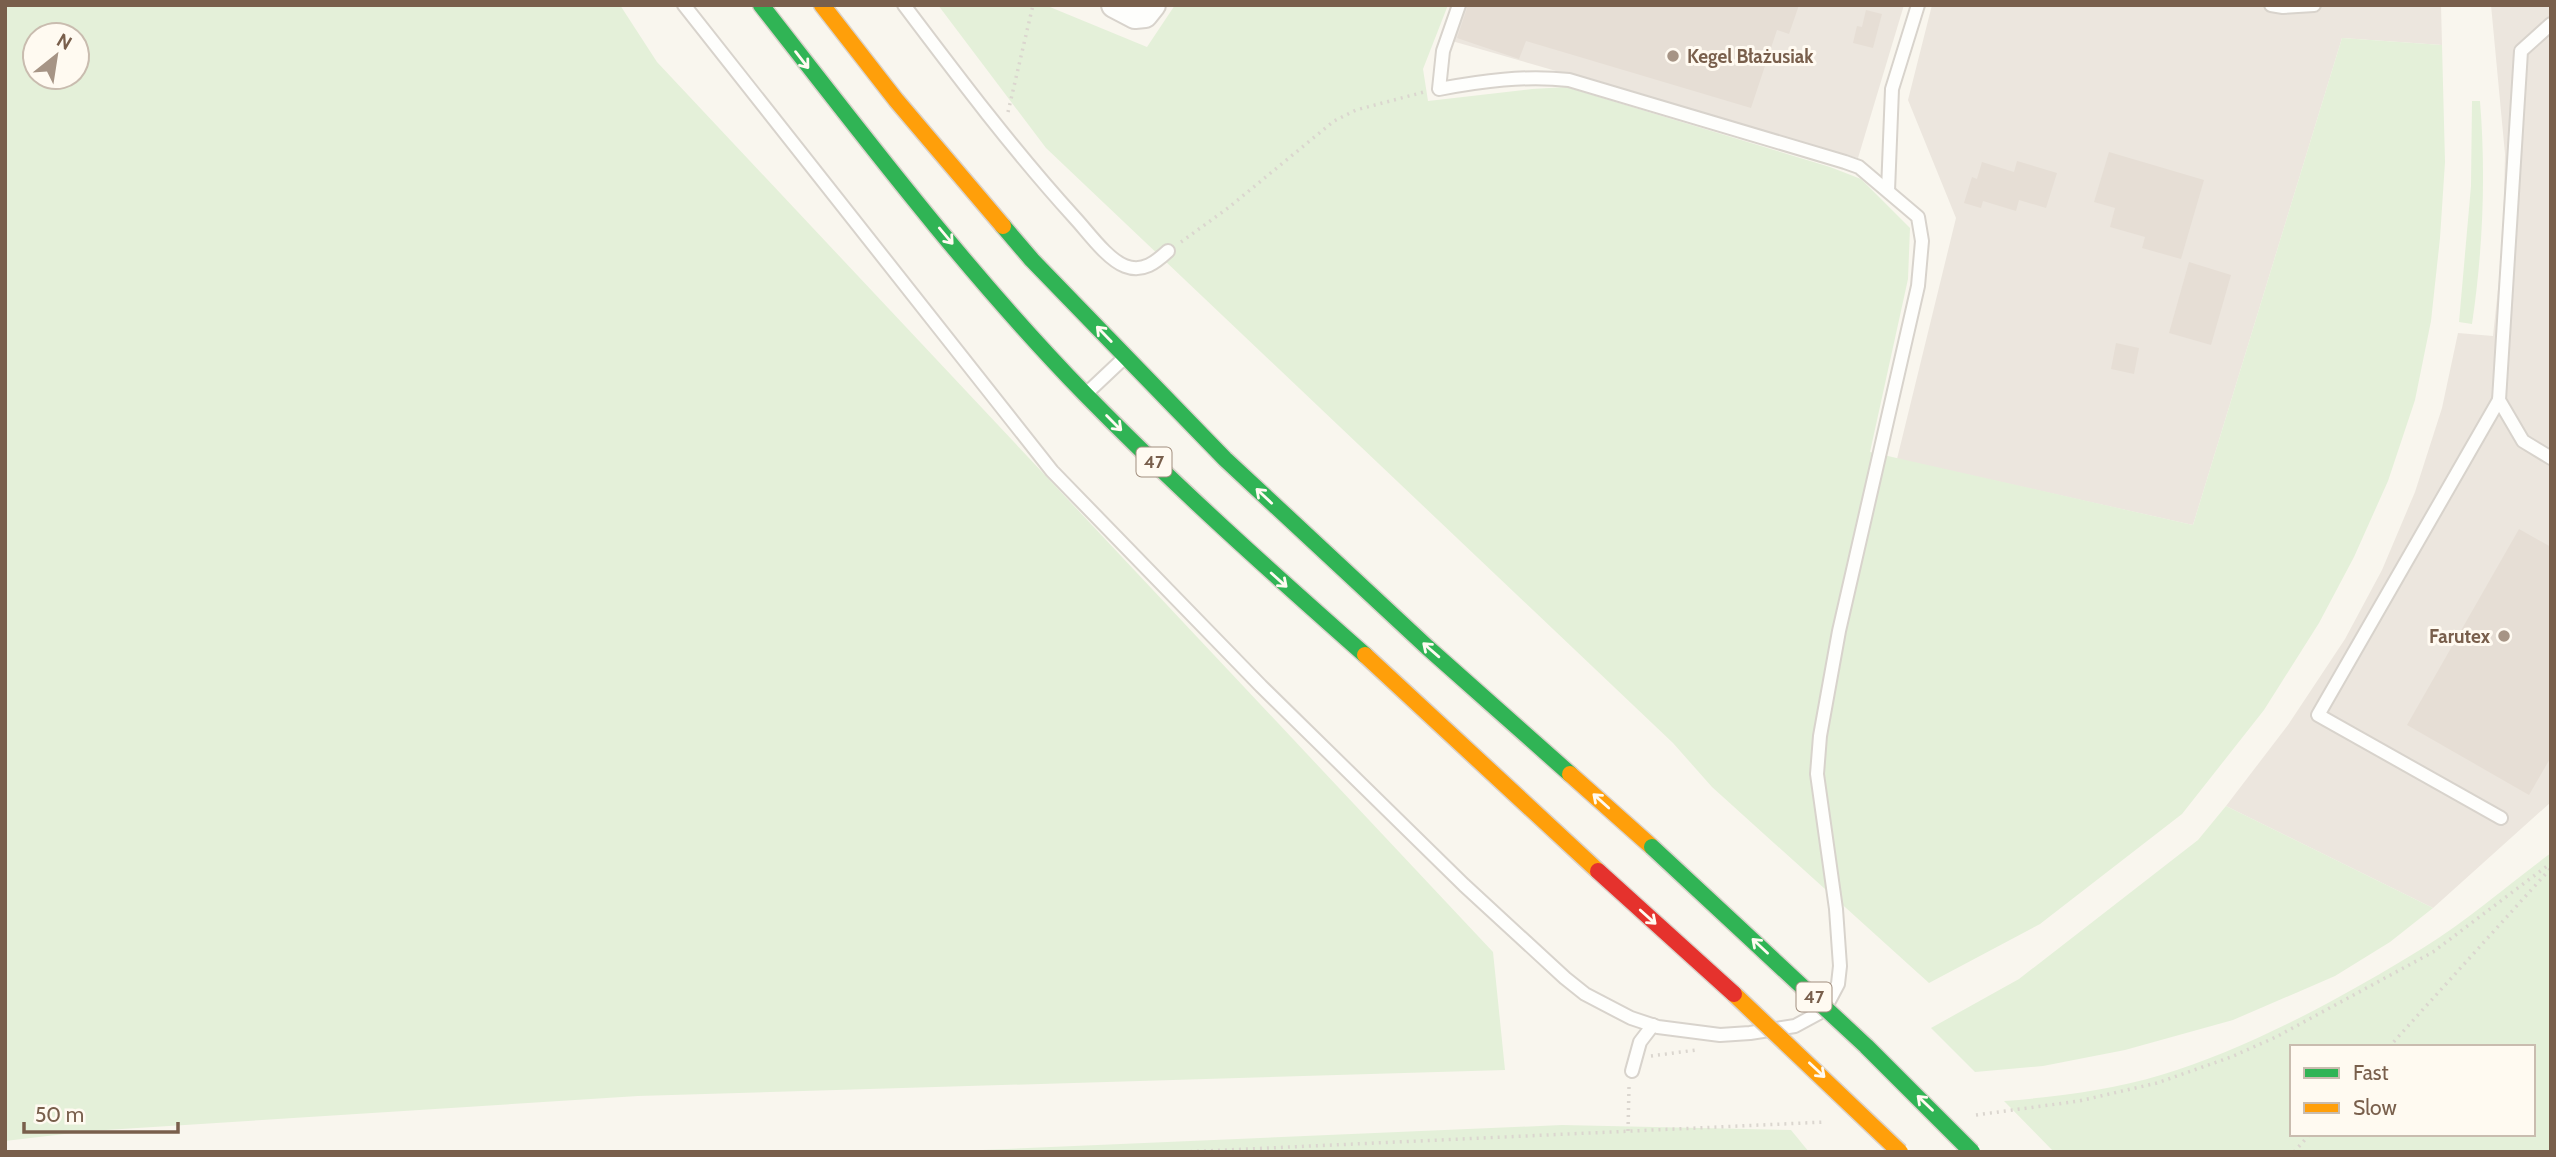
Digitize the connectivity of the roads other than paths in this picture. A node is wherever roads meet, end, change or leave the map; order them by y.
1 (684, 5) edge
2 (761, 5) edge
3 (821, 5) edge
4 (904, 5) edge
5 (1114, 5) edge
6 (1153, 5) edge
7 (1459, 5) edge
8 (1918, 5) edge
9 (2271, 5) edge
10 (2314, 5) edge
11 (2551, 24) edge
12 (1888, 191) junction
13 (1168, 251) road end
14 (1126, 357) junction
15 (1086, 395) junction
16 (2499, 400) junction
17 (2551, 458) edge
18 (2501, 818) dead end
19 (1653, 1025) junction
20 (1632, 1071) road end
21 (1900, 1152) edge
22 (1972, 1152) edge

1 - 19 lane
2 -> 15 main road, 47
14 -> 3 main road, 47
4 - 13 lane
5 - 6 street
7 - 12 lane
8 - 12 lane
9 - 10 lane
11 - 16 lane
12 - 19 lane
14 - 15 lane
22 -> 14 main road, 47, bridge
15 -> 21 main road, 47, bridge
16 - 17 lane
16 - 18 lane
19 - 20 lane

